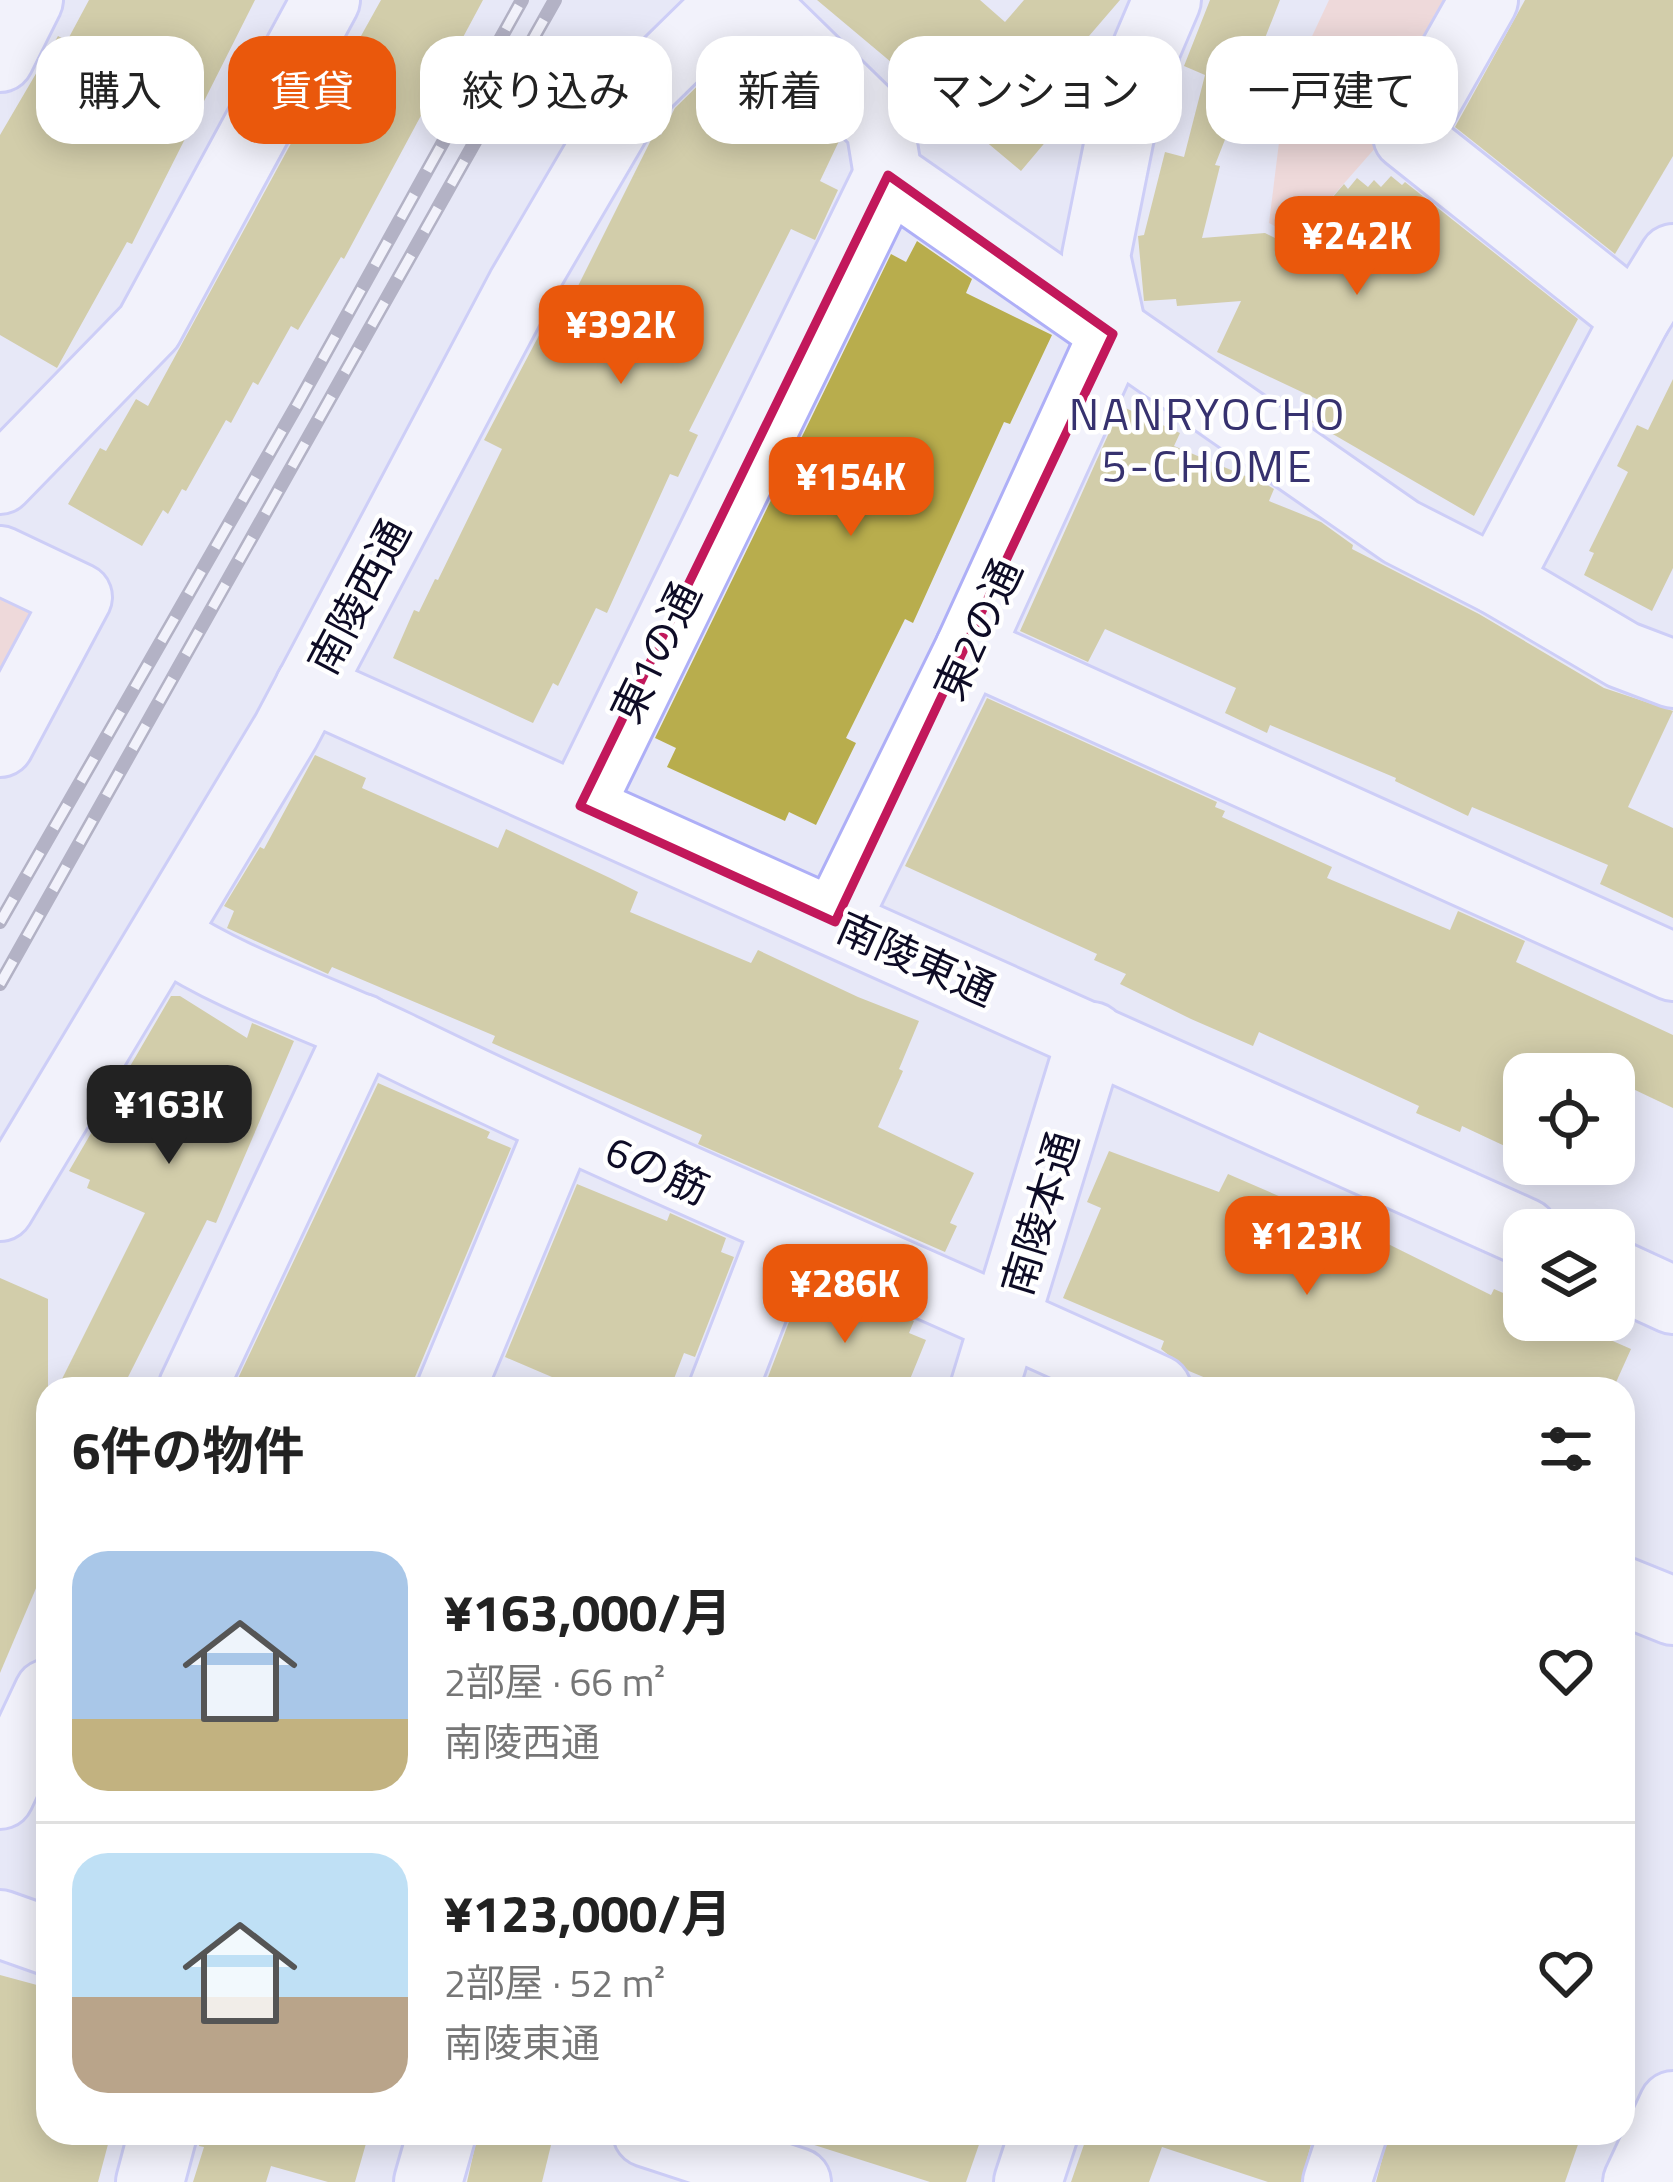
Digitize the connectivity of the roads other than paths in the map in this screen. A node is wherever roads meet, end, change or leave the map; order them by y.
1 (28, 0) edge
2 (326, 0) edge
3 (731, 0) edge
4 (751, 0) edge
5 (1167, 0) edge
6 (1484, 0) edge
7 (0, 58) edge
8 (888, 175) junction
9 (1673, 258) edge
10 (1636, 318) junction
11 (1113, 334) junction
12 (0, 479) edge
13 (0, 560) edge
14 (1497, 581) junction
15 (968, 649) junction
16 (1673, 674) edge
17 (309, 687) junction
18 (0, 743) edge
19 (580, 806) junction
20 (835, 922) junction
21 (166, 937) junction
22 (1673, 967) edge
23 (362, 1028) junction
24 (1092, 1036) junction
25 (561, 1125) junction
26 (0, 1207) edge
27 (1503, 1222) edge
28 (786, 1226) junction
29 (1635, 1283) edge
30 (1673, 1300) edge
31 (1007, 1320) junction
32 (197, 1377) edge
33 (456, 1377) edge
34 (728, 1377) edge
35 (988, 1377) edge
36 (1131, 1377) edge
37 (1635, 1597) edge
38 (1673, 1612) edge
39 (36, 1718) edge
40 (0, 1795) edge
41 (0, 1924) edge
42 (36, 1937) edge
43 (1673, 2105) edge
44 (160, 2145) edge
45 (439, 2145) edge
46 (687, 2145) edge
47 (1041, 2145) edge
48 (1349, 2145) edge
49 (734, 2159) edge
50 (150, 2182) edge
51 (428, 2182) edge
52 (797, 2182) edge
53 (1028, 2182) edge
54 (1337, 2182) edge
55 (1637, 2182) edge

1 - 7 street
2 - 12 street
3 - 17 street, 南陵西通
4 - 8 street
5 - 11 street
6 - 10 street
8 - 11 street
8 - 19 street, 東1の通
9 - 10 street
10 - 14 street
11 - 14 street
11 - 15 street, 東2の通
13 - 18 street
14 - 16 street
15 - 20 street, 東2の通
15 - 22 street
17 - 19 street, 南陵東通
17 - 21 street, 南陵西通
19 - 20 street, 南陵東通
20 - 24 street, 南陵東通
21 - 23 street, 6の筋
21 - 26 street, 南陵西通
23 - 25 street, 6の筋
23 - 32 street
24 - 27 street, 南陵東通
24 - 31 street, 南陵本通
25 - 28 street, 6の筋
25 - 33 street
28 - 31 street, 6の筋
28 - 34 street
29 - 30 street
31 - 35 street, 南陵本通
31 - 36 street, 6の筋
37 - 38 street
39 - 40 street
41 - 42 street
43 - 55 street
44 - 50 street
45 - 51 street
46 - 49 street
47 - 53 street
48 - 54 street
49 - 52 street

